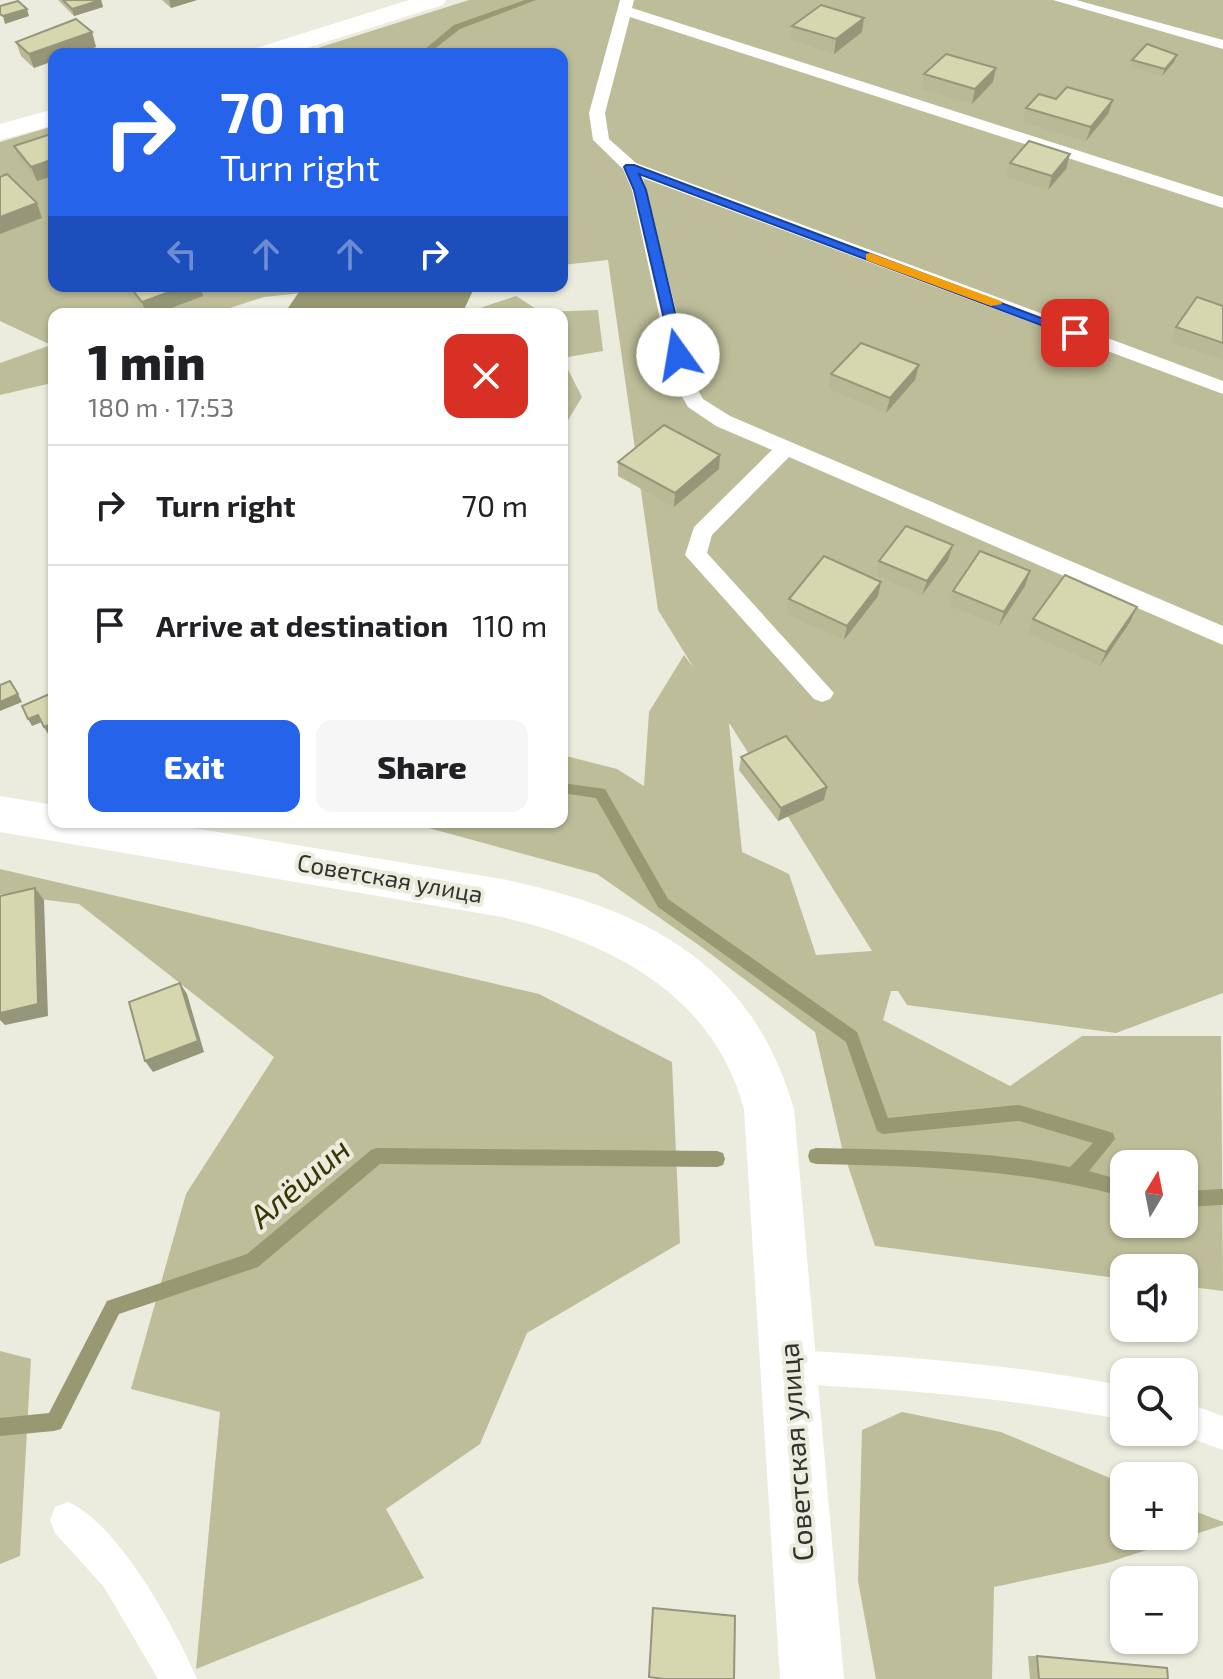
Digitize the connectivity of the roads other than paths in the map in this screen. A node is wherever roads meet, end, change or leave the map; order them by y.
1 (434, 0) edge
2 (651, 0) edge
3 (1060, 0) edge
4 (627, 6) edge
5 (1223, 45) edge
6 (281, 48) edge
7 (48, 118) edge
8 (5, 122) edge
9 (630, 167) junction
10 (1223, 203) edge
11 (1223, 388) edge
12 (786, 448) junction
13 (1223, 636) edge
14 (822, 693) dead end
15 (0, 814) edge
16 (48, 822) edge
17 (84, 828) edge
18 (790, 1367) junction
19 (1110, 1400) edge
20 (1198, 1424) edge
21 (1223, 1433) edge
22 (68, 1520) dead end
23 (178, 1679) edge
24 (812, 1679) edge

1 - 6 street
2 - 4 lane
3 - 5 lane
4 - 9 lane
4 - 10 lane
7 - 8 street
9 - 11 lane
9 - 12 lane
12 - 13 lane
12 - 14 lane
15 - 16 street, Советская улица
17 - 18 street, Советская улица
18 - 19 lane
18 - 24 street, Советская улица
20 - 21 lane
22 - 23 lane

